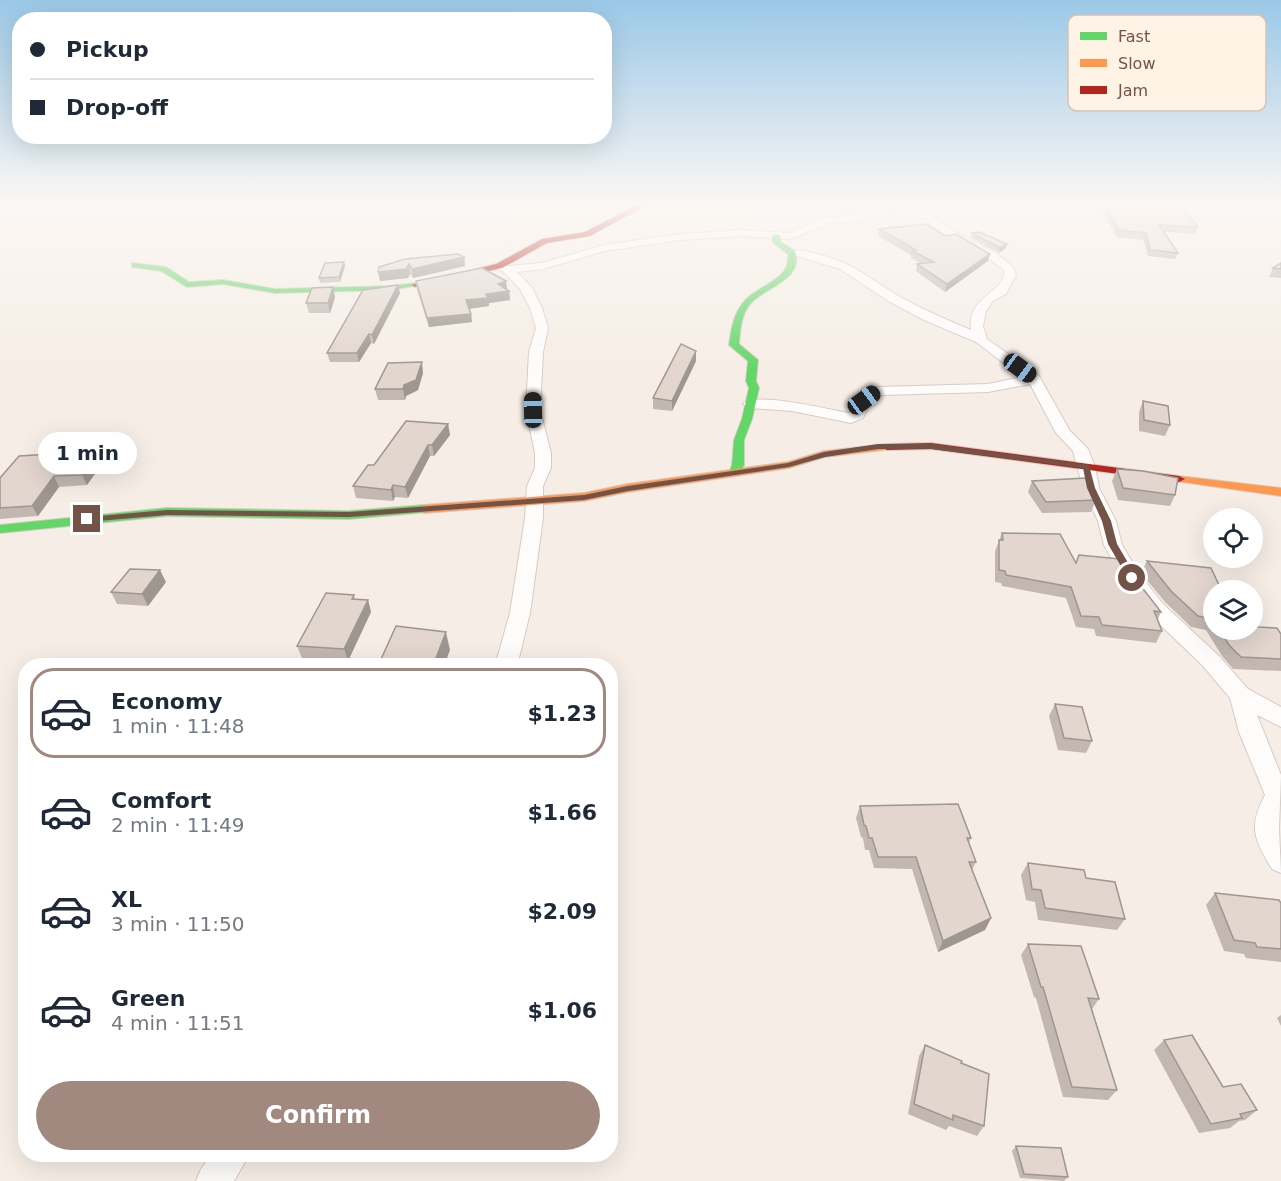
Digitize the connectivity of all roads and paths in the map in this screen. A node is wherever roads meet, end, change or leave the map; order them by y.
1 (522, 259) edge
2 (569, 259) edge
3 (792, 259) edge
4 (820, 259) edge
5 (997, 259) edge
6 (135, 265) dead end
7 (507, 271) junction
8 (981, 339) junction
9 (1034, 379) junction
10 (750, 404) junction
11 (1087, 466) junction
12 (735, 473) junction
13 (1281, 492) edge
14 (533, 501) junction
15 (0, 529) edge
16 (508, 658) edge
17 (1240, 695) junction
18 (1281, 718) edge
19 (1281, 861) edge
20 (227, 1162) edge
21 (213, 1181) edge

1 - 7 street
2 - 7 street
3 - 10 street
4 - 8 street
5 - 8 street
6 - 7 street
7 - 14 street
8 - 9 street
9 - 10 street
9 - 11 street
10 - 12 street
11 - 12 street
11 - 13 street
11 - 17 street
12 - 14 street
14 - 15 street
14 - 16 street
17 - 18 street
17 - 19 street
20 - 21 street

